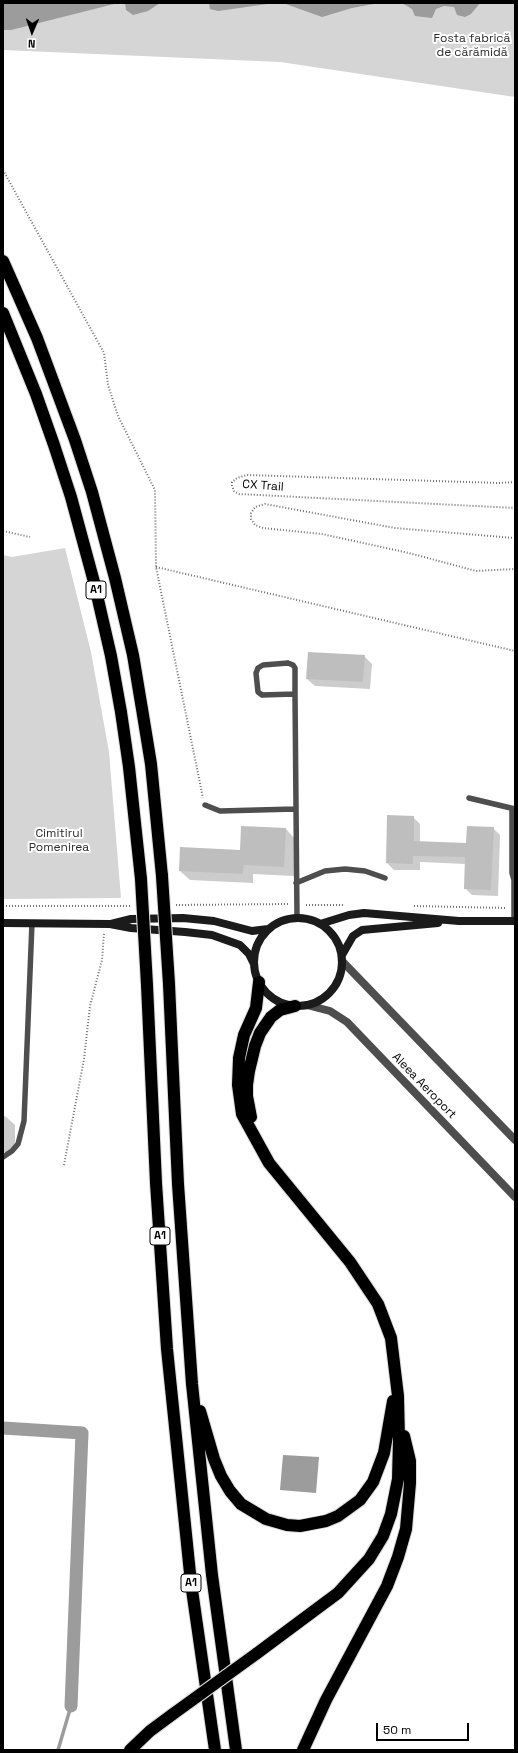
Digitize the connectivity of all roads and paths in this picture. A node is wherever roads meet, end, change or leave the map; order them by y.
1 (3, 170) edge
2 (3, 261) edge
3 (3, 313) edge
4 (515, 482) edge
5 (515, 508) edge
6 (3, 531) edge
7 (30, 537) dead end
8 (515, 538) edge
9 (156, 566) junction
10 (515, 569) edge
11 (515, 651) edge
12 (294, 694) junction
13 (470, 798) dead end
14 (205, 805) joint
15 (295, 809) junction
16 (514, 809) edge
17 (513, 873) edge
18 (385, 878) dead end
19 (296, 883) junction
20 (297, 918) junction
21 (459, 921) junction
22 (515, 921) edge
23 (3, 923) edge
24 (32, 923) junction
25 (107, 924) junction
26 (320, 924) junction
27 (268, 929) junction
28 (342, 958) junction
29 (254, 964) junction
30 (259, 982) junction
31 (301, 1005) junction
32 (255, 1139) junction
33 (515, 1140) edge
34 (3, 1157) edge
35 (64, 1164) dead end
36 (515, 1197) edge
37 (397, 1383) junction
38 (192, 1384) junction
39 (399, 1416) junction
40 (130, 1750) edge
41 (215, 1750) edge
42 (236, 1750) edge
43 (303, 1750) edge

1 - 9 path
2 - 38 highway, A1, bridge
3 - 41 highway, A1, bridge
4 - 5 path, CX Trail
6 - 7 path
8 - 10 path, CX Trail
9 - 11 path
9 - 14 path
12 - 12 lane
12 - 15 lane
13 - 16 lane
14 - 15 lane
15 - 19 lane
16 - 17 lane
17 - 22 lane
18 - 19 lane
19 - 20 lane
20 - 26 main road
20 - 27 main road
21 - 22 main road
21 - 26 main road
21 - 28 main road
23 - 24 main road
24 - 25 main road
24 - 34 lane
25 - 27 main road
25 - 29 main road
25 - 35 path
26 - 28 main road
27 - 29 main road
28 - 31 main road
28 - 33 street
29 - 30 main road
30 - 31 main road
30 - 32 highway
31 - 32 highway
31 - 36 street, Aleea Aeroport
32 - 37 highway
37 - 38 highway
37 - 39 highway
38 - 42 highway, A1
39 - 40 highway, bridge
39 - 43 highway

